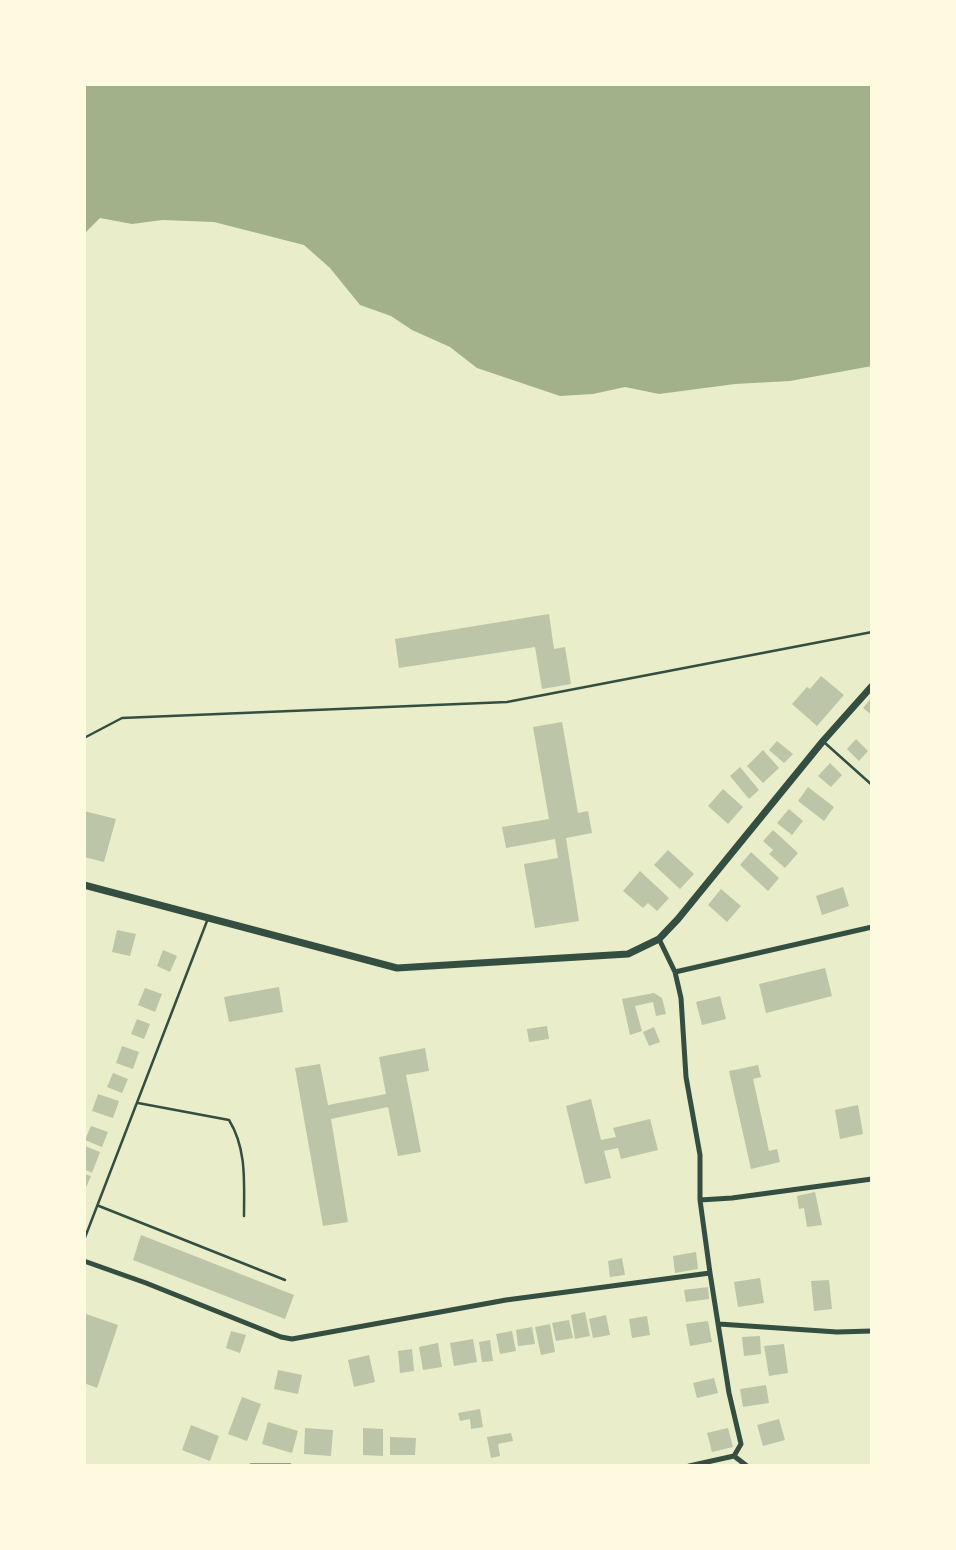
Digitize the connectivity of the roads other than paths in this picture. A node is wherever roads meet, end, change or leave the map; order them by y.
1 (872, 632) edge
2 (872, 687) edge
3 (84, 738) edge
4 (823, 741) junction
5 (872, 785) edge
6 (84, 885) edge
7 (208, 918) junction
8 (872, 926) edge
9 (659, 939) junction
10 (675, 972) junction
11 (138, 1103) junction
12 (872, 1179) edge
13 (700, 1200) junction
14 (99, 1206) junction
15 (244, 1216) dead end
16 (84, 1240) edge
17 (84, 1261) edge
18 (710, 1273) junction
19 (285, 1280) dead end
20 (719, 1324) junction
21 (872, 1331) edge
22 (734, 1456) junction
23 (251, 1466) edge
24 (290, 1466) edge
25 (690, 1466) edge
26 (747, 1466) edge

1 - 3 lane
2 - 4 street
4 - 5 lane
4 - 9 street
6 - 7 street
7 - 9 street
7 - 11 lane
8 - 10 street
9 - 10 street
10 - 13 street
11 - 14 lane
11 - 15 lane
12 - 13 street
13 - 18 street
14 - 16 lane
14 - 19 lane
17 - 18 street
18 - 20 street
20 - 21 street
20 - 22 street
22 - 25 street
22 - 26 street
23 - 24 street

